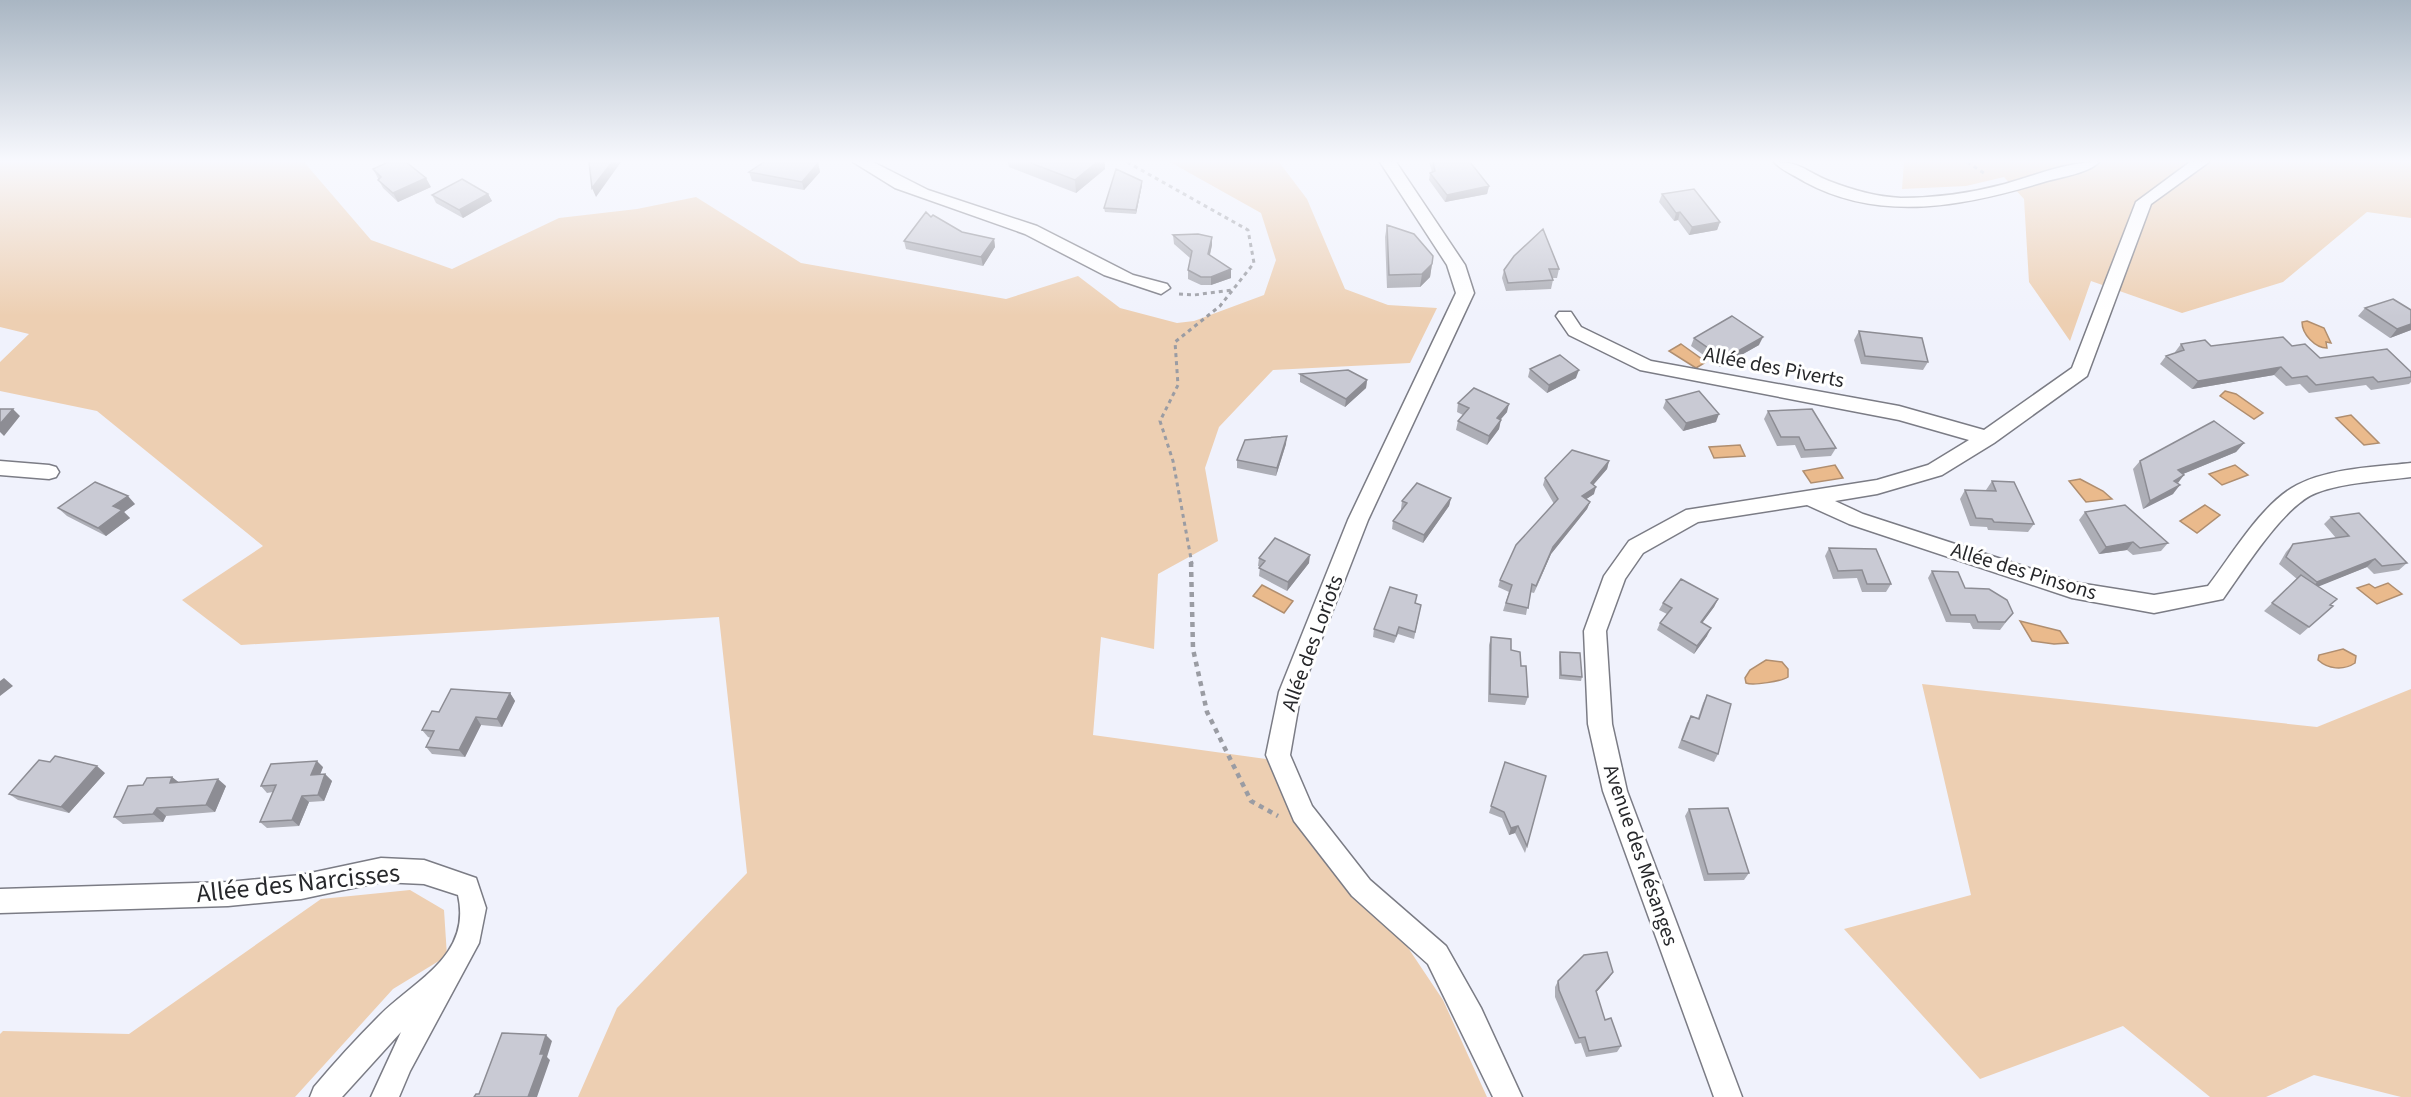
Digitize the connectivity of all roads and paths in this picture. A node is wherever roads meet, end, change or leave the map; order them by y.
1 (982, 213) edge
2 (1218, 213) edge
3 (1422, 213) edge
4 (2140, 213) edge
5 (1161, 288) joint
6 (1233, 290) junction
7 (1565, 316) dead end
8 (1987, 438) junction
9 (0, 468) edge
10 (2411, 470) edge
11 (49, 472) dead end
12 (1810, 498) junction
13 (1288, 821) dead end
14 (0, 901) edge
15 (447, 977) junction
16 (324, 1097) edge
17 (385, 1097) edge
18 (1508, 1097) edge
19 (1728, 1097) edge

1 - 5 street
2 - 6 path
3 - 18 street, Allée des Loriots
4 - 8 street, Avenue des Mésanges
5 - 6 path
6 - 13 path
7 - 8 street, Allée des Piverts
8 - 12 street, Avenue des Mésanges
9 - 11 street
10 - 12 street, Allée des Pinsons
12 - 19 street, Avenue des Mésanges
14 - 15 street, Allée des Narcisses
15 - 16 street, Allée des Narcisses
15 - 17 street

